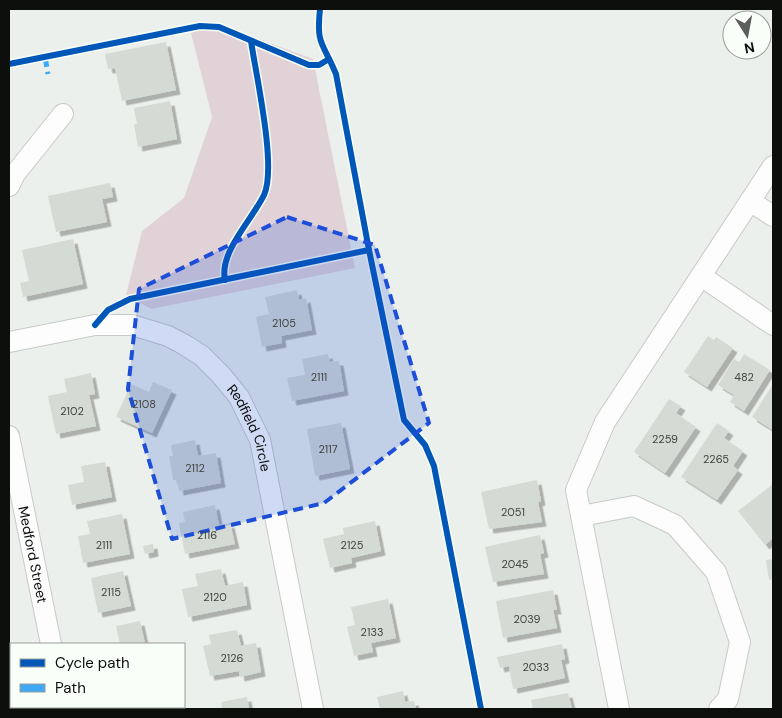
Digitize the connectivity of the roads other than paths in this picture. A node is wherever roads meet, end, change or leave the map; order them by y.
1 (63, 114) dead end
2 (773, 166) edge
3 (9, 186) edge
4 (750, 201) junction
5 (773, 216) edge
6 (700, 276) junction
7 (773, 325) edge
8 (9, 342) edge
9 (9, 436) edge
10 (581, 516) junction
11 (51, 643) edge
12 (312, 709) edge
13 (618, 709) edge
14 (719, 709) edge

1 - 3 street
2 - 4 street
4 - 5 street
4 - 6 street
6 - 7 street
6 - 10 street
8 - 12 street, Redfield Circle
9 - 11 street, Medford Street
10 - 13 street
10 - 14 street

